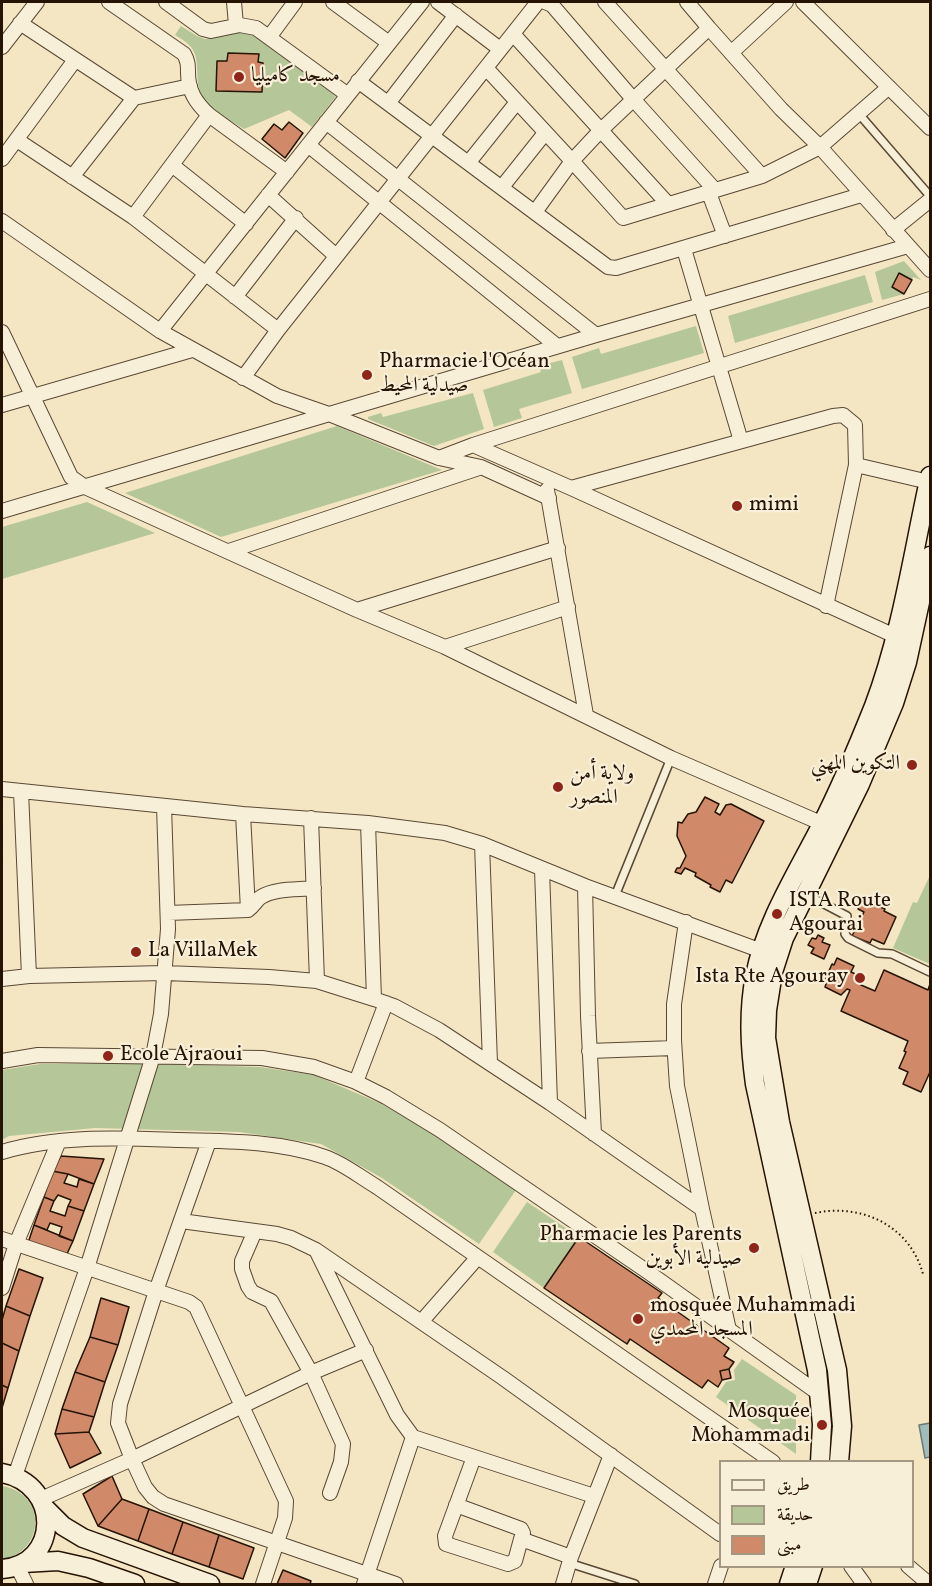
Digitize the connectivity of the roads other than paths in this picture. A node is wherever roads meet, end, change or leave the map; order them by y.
1 (37, 2) edge
2 (109, 2) edge
3 (166, 2) edge
4 (234, 2) edge
5 (295, 2) edge
6 (333, 2) edge
7 (422, 2) edge
8 (438, 2) edge
9 (538, 2) edge
10 (545, 2) edge
11 (605, 2) edge
12 (687, 2) edge
13 (786, 2) edge
14 (803, 2) edge
15 (456, 15) junction
16 (20, 23) junction
17 (236, 26) junction
18 (709, 28) junction
19 (513, 34) junction
20 (270, 36) junction
21 (389, 43) junction
22 (2, 47) edge
23 (500, 50) junction
24 (731, 53) junction
25 (75, 60) junction
26 (486, 68) junction
27 (665, 69) junction
28 (358, 81) junction
29 (190, 86) junction
30 (889, 87) junction
31 (348, 95) junction
32 (134, 98) junction
33 (633, 99) junction
34 (388, 102) junction
35 (517, 102) junction
36 (859, 114) junction
37 (209, 115) junction
38 (326, 122) junction
39 (930, 128) edge
40 (600, 131) junction
41 (545, 133) junction
42 (433, 135) junction
43 (17, 140) junction
44 (309, 145) junction
45 (820, 147) junction
46 (2, 159) edge
47 (572, 161) junction
48 (469, 162) junction
49 (172, 165) junction
50 (287, 172) junction
51 (762, 176) junction
52 (72, 177) junction
53 (399, 178) junction
54 (502, 187) junction
55 (712, 191) junction
56 (268, 195) junction
57 (861, 195) junction
58 (930, 198) edge
59 (379, 202) junction
60 (668, 204) junction
61 (535, 212) junction
62 (133, 217) junction
63 (296, 218) junction
64 (2, 221) edge
65 (246, 224) junction
66 (893, 230) junction
67 (725, 236) junction
68 (908, 246) junction
69 (684, 249) junction
70 (336, 256) junction
71 (930, 270) edge
72 (205, 275) junction
73 (235, 297) junction
74 (930, 299) edge
75 (701, 306) junction
76 (278, 330) junction
77 (2, 332) edge
78 (160, 332) junction
79 (596, 335) junction
80 (557, 346) junction
81 (192, 350) junction
82 (719, 367) junction
83 (243, 378) junction
84 (33, 395) junction
85 (2, 405) edge
86 (329, 414) junction
87 (741, 441) junction
88 (473, 445) junction
89 (439, 458) junction
90 (856, 465) junction
91 (481, 468) junction
92 (545, 476) junction
93 (930, 479) edge
94 (85, 487) junction
95 (571, 488) junction
96 (549, 498) junction
97 (2, 511) edge
98 (558, 548) junction
99 (229, 551) junction
100 (930, 556) edge
101 (826, 606) junction
102 (568, 607) junction
103 (357, 610) junction
104 (895, 636) junction
105 (445, 647) junction
106 (586, 715) junction
107 (671, 758) junction
108 (2, 789) edge
109 (21, 791) junction
110 (164, 806) junction
111 (243, 814) junction
112 (311, 818) junction
113 (368, 823) junction
114 (830, 827) junction
115 (482, 844) junction
116 (542, 869) junction
117 (585, 886) junction
118 (314, 888) junction
119 (805, 894) junction
120 (615, 896) junction
121 (248, 910) junction
122 (168, 913) junction
123 (686, 922) junction
124 (770, 954) junction
125 (930, 972) edge
126 (165, 974) junction
127 (29, 976) junction
128 (2, 979) edge
129 (317, 981) junction
130 (380, 1001) junction
131 (674, 1048) junction
132 (589, 1051) junction
133 (153, 1056) junction
134 (2, 1061) edge
135 (490, 1063) junction
136 (356, 1082) junction
137 (550, 1103) junction
138 (594, 1134) junction
139 (128, 1139) junction
140 (59, 1141) junction
141 (209, 1141) junction
142 (2, 1152) edge
143 (702, 1209) junction
144 (182, 1221) junction
145 (255, 1231) junction
146 (2, 1239) edge
147 (16, 1244) junction
148 (316, 1250) junction
149 (478, 1257) junction
150 (87, 1268) junction
151 (2, 1288) edge
152 (156, 1291) junction
153 (421, 1322) junction
154 (729, 1330) junction
155 (366, 1350) junction
156 (311, 1372) junction
157 (821, 1395) junction
158 (243, 1406) junction
159 (822, 1425) junction
160 (842, 1426) junction
161 (413, 1437) junction
162 (611, 1455) junction
163 (474, 1457) junction
164 (758, 1457) edge
165 (132, 1459) junction
166 (820, 1460) edge
167 (839, 1460) edge
168 (8, 1475) edge
169 (330, 1493) dead end
170 (594, 1496) junction
171 (43, 1503) junction
172 (456, 1505) junction
173 (719, 1533) edge
174 (520, 1539) junction
175 (277, 1543) junction
176 (570, 1560) junction
177 (14, 1566) edge
178 (720, 1568) edge
179 (794, 1568) edge
180 (812, 1568) edge
181 (852, 1568) edge
182 (910, 1568) edge
183 (366, 1580) edge
184 (26, 1584) edge
185 (135, 1584) edge
186 (210, 1584) edge
187 (263, 1584) edge
188 (396, 1584) edge
189 (563, 1584) edge
190 (635, 1584) edge
191 (715, 1584) edge
192 (789, 1584) edge
193 (807, 1584) edge
194 (864, 1584) edge
195 (929, 1584) edge

1 - 16 street
2 - 29 street
3 - 17 street
4 - 17 street
5 - 20 street
6 - 21 street
7 - 21 street
8 - 15 street
9 - 19 street
10 - 33 street
11 - 27 street
12 - 18 street
13 - 24 street
14 - 30 street
15 - 23 street
15 - 34 street
16 - 22 street
16 - 25 street
17 - 20 street
18 - 24 street
18 - 27 street
19 - 23 street
19 - 40 street
20 - 31 street
21 - 28 street
23 - 26 street
24 - 45 street
25 - 32 street
25 - 43 street
26 - 35 street
26 - 42 street
27 - 33 street
27 - 51 street
28 - 31 street
28 - 34 street
29 - 32 street
29 - 37 street
30 - 36 street
30 - 39 street
31 - 38 street
32 - 52 street
33 - 40 street
33 - 55 street
34 - 42 street
35 - 41 street
35 - 48 street
36 - 45 street
36 - 58 lane
37 - 49 street
37 - 50 street
38 - 44 street
38 - 53 street
40 - 47 street
40 - 60 street
41 - 47 street
41 - 54 street
42 - 48 street
42 - 53 street
43 - 46 street
43 - 52 street
44 - 50 street
44 - 59 street
45 - 51 street
45 - 57 street
47 - 60 street
47 - 61 street
48 - 54 street
49 - 62 street
49 - 65 street
50 - 56 street
51 - 55 street
52 - 62 street
53 - 59 street
53 - 79 street
54 - 61 street
55 - 60 street
55 - 67 street
56 - 63 street
56 - 65 street
57 - 66 street
57 - 67 street
58 - 66 street
59 - 70 street
59 - 80 street
61 - 69 street
62 - 72 street
63 - 70 street
63 - 73 street
64 - 78 street
65 - 72 street
66 - 68 street
67 - 69 street
68 - 71 street
68 - 75 street
69 - 75 street
70 - 76 street
72 - 73 street
72 - 78 street
73 - 76 street
74 - 82 street
75 - 79 street
75 - 82 street
76 - 83 street
77 - 84 street
78 - 81 street
79 - 80 street
80 - 86 street
81 - 83 street
81 - 84 street
82 - 87 street
82 - 88 street
83 - 86 street
84 - 85 street
84 - 94 street
86 - 89 street
86 - 94 street
87 - 90 street
87 - 95 street
88 - 89 street
88 - 92 street
89 - 91 street
90 - 93 street
90 - 101 street
91 - 96 street
91 - 99 street
92 - 95 street
92 - 96 street
93 - 104 main road
94 - 97 street
94 - 99 street
95 - 101 street
96 - 98 street
98 - 102 street
98 - 103 street
99 - 103 street
100 - 114 main road
101 - 104 street
102 - 105 street
102 - 106 street
103 - 105 street
104 - 114 main road
105 - 106 street
106 - 107 street
107 - 114 street
107 - 120 lane
108 - 109 street
109 - 110 street
109 - 127 street
110 - 111 street
110 - 122 street
111 - 112 street
111 - 121 street
112 - 113 street
112 - 118 street
113 - 115 street
113 - 130 street
114 - 119 main road
114 - 124 main road
115 - 116 street
115 - 135 street
116 - 117 street
116 - 137 street
117 - 120 street
117 - 132 street
118 - 121 street
118 - 129 street
119 - 124 main road
119 - 125 lane
120 - 123 street
121 - 122 street
122 - 126 street
123 - 124 street
123 - 131 street
124 - 157 main road
124 - 160 main road
126 - 127 street
126 - 129 street
126 - 133 street
127 - 128 street
129 - 130 street
130 - 135 street
130 - 136 street
131 - 132 street
131 - 143 street
132 - 138 street
133 - 134 street
133 - 136 street
133 - 139 street
135 - 137 street
136 - 154 street
137 - 138 street
138 - 143 street
139 - 140 street
139 - 141 street
139 - 150 street
140 - 142 street
140 - 147 street
141 - 144 street
141 - 149 street
143 - 154 street
144 - 145 street
144 - 152 street
145 - 148 street
145 - 156 street
146 - 147 street
147 - 150 street
147 - 151 street
148 - 153 street
148 - 155 street
149 - 153 street
149 - 164 street
150 - 152 street
150 - 168 street
152 - 158 street
152 - 165 street
153 - 162 street
154 - 157 street
155 - 156 street
155 - 161 street
156 - 158 street
156 - 169 street
157 - 159 main road
158 - 165 street
158 - 175 street
159 - 160 main road
159 - 166 main road
160 - 167 main road
161 - 163 street
161 - 183 street
162 - 170 street
162 - 173 street
163 - 170 street
163 - 172 street
165 - 171 street
165 - 175 street
168 - 171 main road
170 - 176 street
171 - 177 main road
171 - 186 main road
172 - 174 street
172 - 174 street
174 - 176 street
175 - 183 street
175 - 187 street
176 - 189 street
176 - 190 lane
177 - 184 street
177 - 185 main road
178 - 191 street
179 - 192 main road
180 - 193 main road
181 - 194 street
182 - 195 street
183 - 188 street

